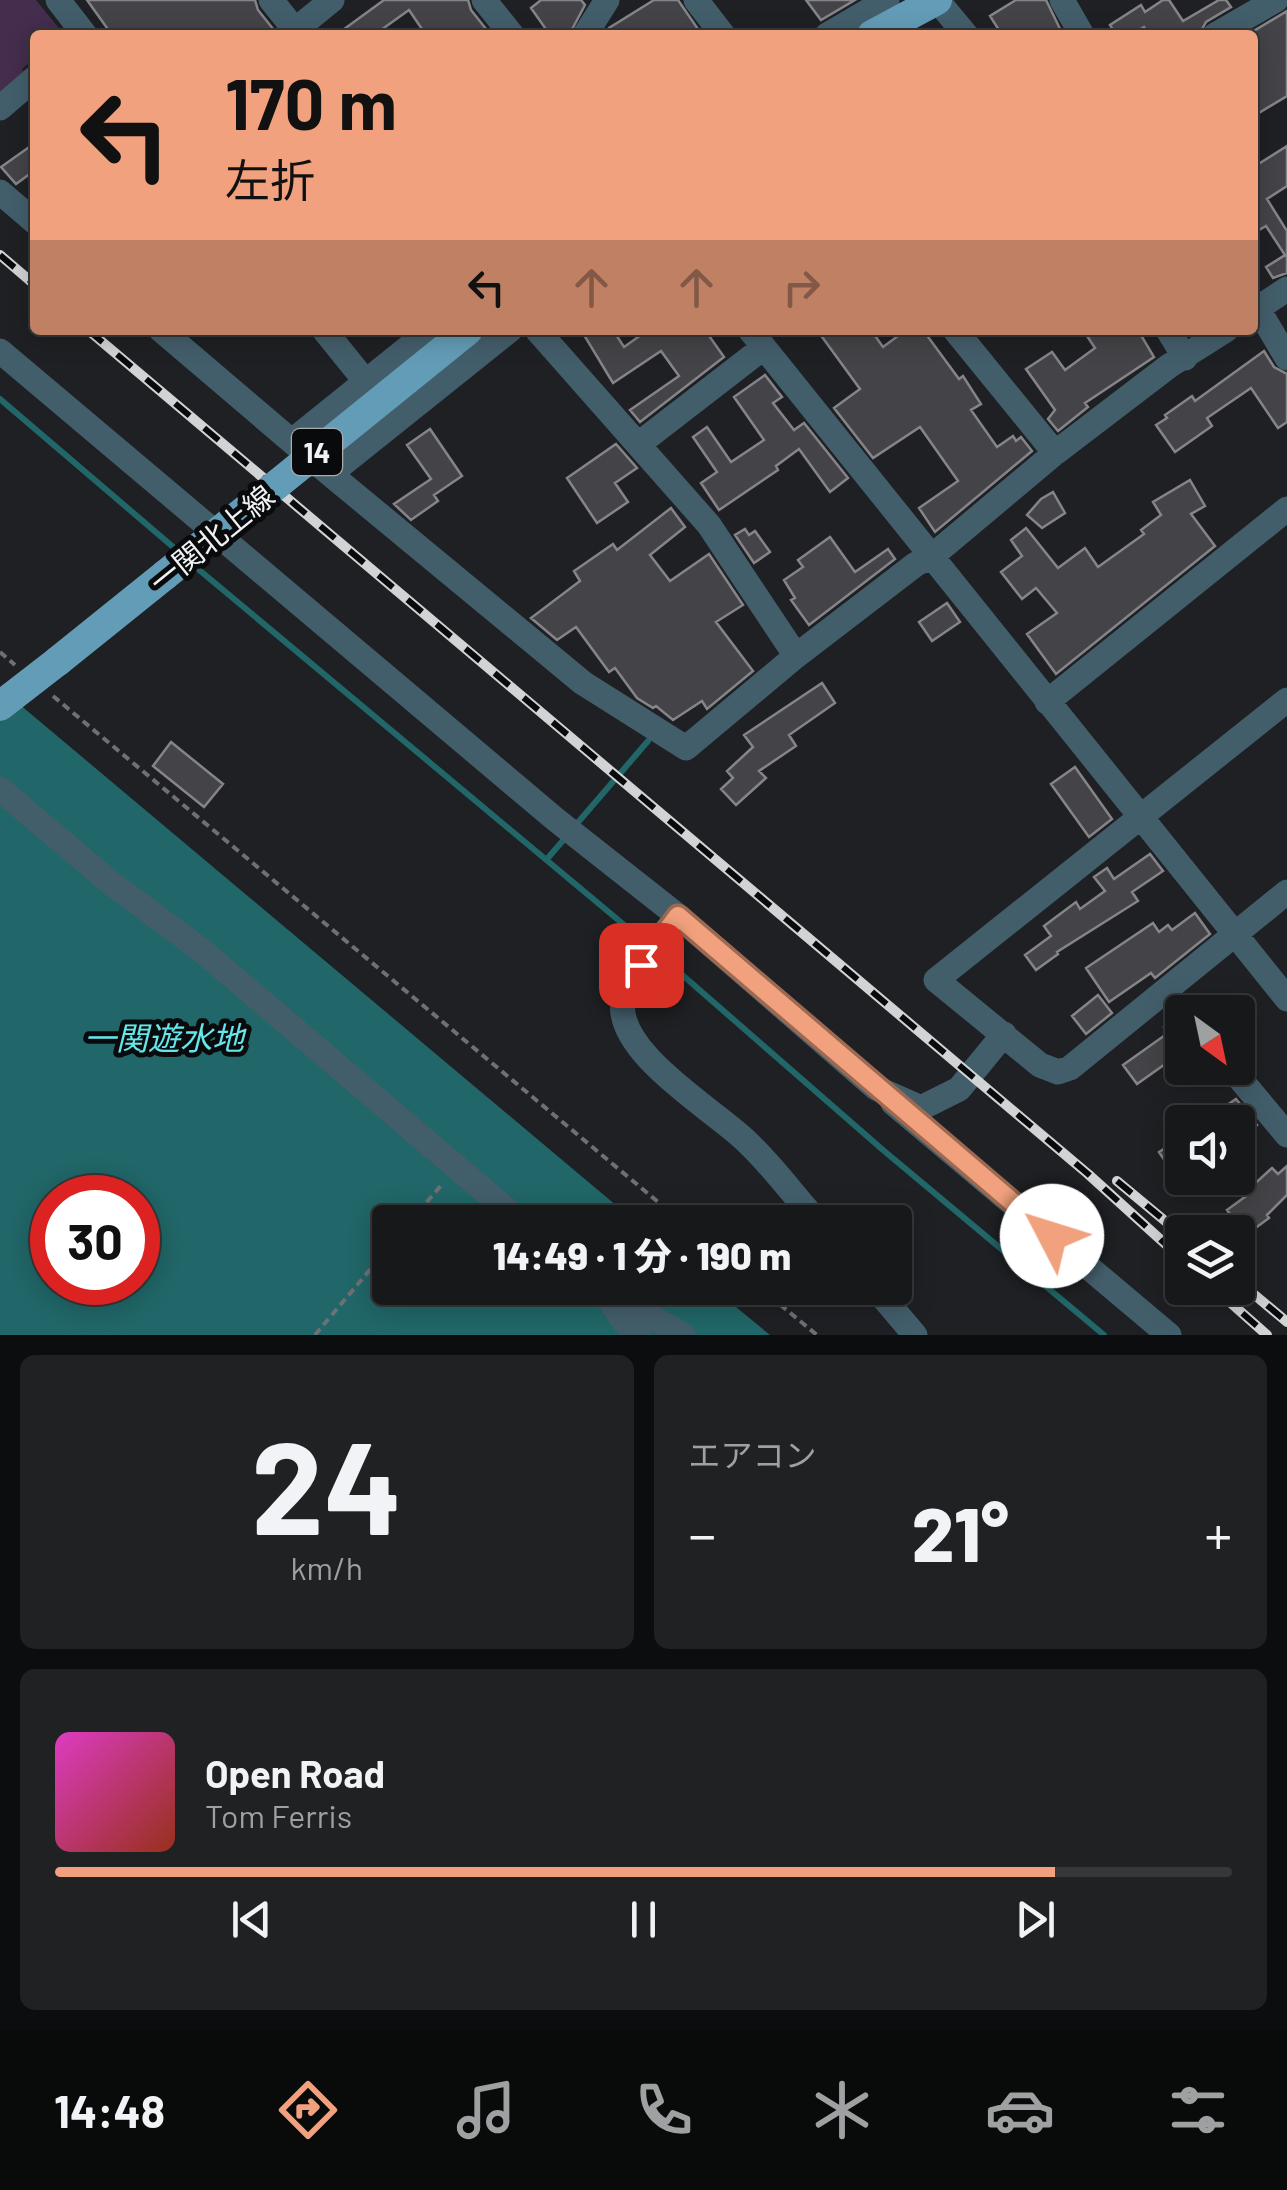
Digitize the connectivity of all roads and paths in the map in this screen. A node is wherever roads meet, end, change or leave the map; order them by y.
1 (58, 0) edge
2 (271, 0) edge
3 (332, 0) edge
4 (484, 0) edge
5 (607, 0) edge
6 (696, 0) edge
7 (887, 0) edge
8 (1062, 0) edge
9 (1276, 0) edge
10 (945, 16) edge
11 (81, 30) edge
12 (292, 30) edge
13 (297, 30) edge
14 (508, 30) edge
15 (588, 30) edge
16 (720, 30) edge
17 (836, 30) edge
18 (891, 30) edge
19 (1079, 30) edge
20 (1224, 30) edge
21 (30, 82) edge
22 (0, 108) edge
23 (0, 192) edge
24 (30, 218) edge
25 (1287, 289) edge
26 (1258, 308) edge
27 (1258, 314) edge
28 (167, 335) edge
29 (328, 335) edge
30 (424, 335) edge
31 (462, 335) edge
32 (504, 335) edge
33 (542, 335) edge
34 (960, 335) edge
35 (1171, 335) edge
36 (1219, 335) edge
37 (758, 336) edge
38 (0, 351) edge
39 (1185, 358) junction
40 (1287, 358) edge
41 (366, 382) junction
42 (292, 442) junction
43 (640, 443) junction
44 (1055, 453) junction
45 (330, 474) junction
46 (1287, 509) edge
47 (931, 557) junction
48 (0, 652) edge
49 (796, 656) junction
50 (15, 665) dead end
51 (46, 690) dead end
52 (1287, 700) edge
53 (1047, 702) junction
54 (0, 706) edge
55 (0, 789) edge
56 (1142, 818) junction
57 (1287, 892) edge
58 (671, 925) junction
59 (1234, 934) junction
60 (1287, 1000) edge
61 (1004, 1034) junction
62 (1245, 1085) edge
63 (876, 1088) junction
64 (1287, 1136) edge
65 (456, 1168) junction
66 (424, 1205) edge
67 (501, 1205) edge
68 (662, 1205) edge
69 (803, 1205) edge
70 (372, 1268) edge
71 (613, 1305) edge
72 (629, 1305) edge
73 (781, 1305) edge
74 (889, 1305) edge
75 (316, 1335) edge
76 (638, 1335) edge
77 (683, 1335) edge
78 (817, 1335) edge
79 (915, 1335) edge
80 (1168, 1335) edge

1 - 11 street
2 - 12 street
3 - 13 street
4 - 14 street
5 - 15 street
6 - 16 street
7 - 17 street
8 - 19 street
9 - 20 street
10 - 18 main road
21 - 22 street
23 - 24 street
25 - 26 street
27 - 40 street
28 - 42 street
29 - 41 street
30 - 41 street
31 - 54 main road, 一関北上線 / 14, bridge
32 - 45 street
33 - 43 street
34 - 44 street
35 - 39 street
36 - 39 street
37 - 43 street
37 - 47 street
38 - 58 street
39 - 44 street
41 - 42 street
42 - 45 street
43 - 49 street
44 - 47 street
45 - 49 street
46 - 53 street
47 - 49 street
47 - 53 street
48 - 50 path
51 - 68 path
52 - 56 street
53 - 56 street
55 - 65 street
56 - 59 street
56 - 61 street
57 - 59 street
58 - 63 street
58 - 69 street
59 - 60 street
59 - 61 street
61 - 63 street
62 - 64 street
63 - 80 street
65 - 66 path
65 - 67 street
70 - 75 path
71 - 76 street
72 - 77 street
73 - 78 path
74 - 79 street

